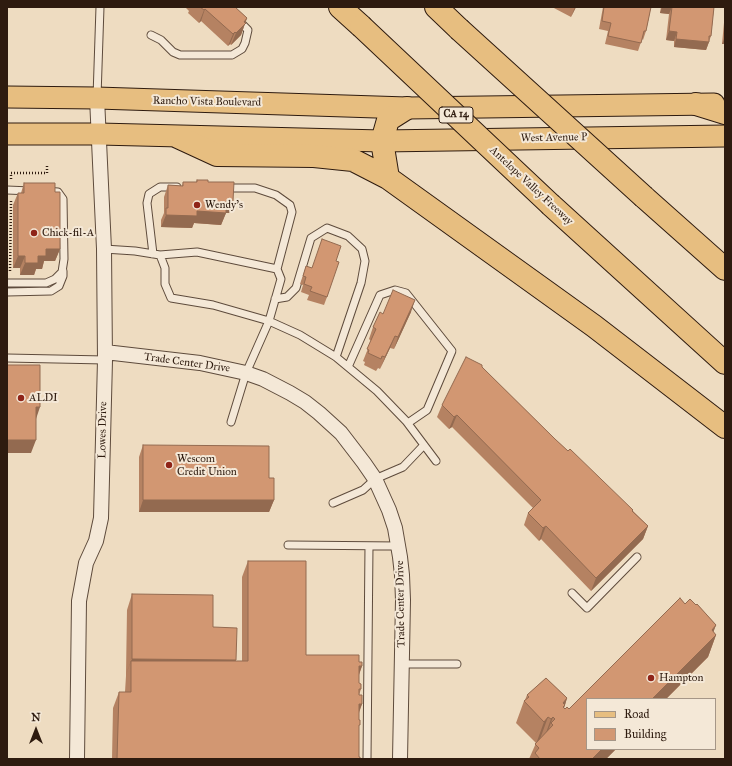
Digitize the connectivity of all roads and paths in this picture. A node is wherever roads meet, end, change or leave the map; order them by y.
1 (100, 7) edge
2 (225, 7) edge
3 (340, 7) edge
4 (436, 7) edge
5 (151, 35) dead end
6 (7, 98) edge
7 (97, 98) junction
8 (696, 104) junction
9 (725, 104) edge
10 (407, 108) junction
11 (725, 113) edge
12 (7, 134) edge
13 (99, 134) junction
14 (725, 136) edge
15 (178, 137) junction
16 (382, 141) junction
17 (47, 164) dead end
18 (388, 178) junction
19 (9, 187) edge
20 (184, 187) edge
21 (215, 188) edge
22 (11, 198) dead end
23 (104, 249) junction
24 (156, 255) junction
25 (63, 265) junction
26 (277, 269) junction
27 (725, 269) edge
28 (10, 271) dead end
29 (7, 283) edge
30 (7, 292) edge
31 (275, 299) junction
32 (269, 321) junction
33 (105, 356) junction
34 (336, 357) junction
35 (7, 358) edge
36 (725, 363) edge
37 (348, 367) junction
38 (246, 373) junction
39 (231, 422) dead end
40 (408, 423) junction
41 (725, 427) edge
42 (424, 445) junction
43 (436, 461) dead end
44 (375, 479) junction
45 (332, 503) dead end
46 (288, 545) dead end
47 (369, 546) junction
48 (399, 546) junction
49 (637, 557) dead end
50 (572, 593) dead end
51 (402, 664) junction
52 (457, 664) dead end
53 (78, 759) edge
54 (367, 759) edge
55 (400, 759) edge

1 - 7 lane
2 - 5 lane
3 - 36 highway, Antelope Valley Freeway / CA 14, bridge
4 - 27 highway, bridge
6 - 7 main road, Rancho Vista Boulevard
7 - 10 main road, Rancho Vista Boulevard
7 - 13 street, Lowes Drive
8 - 9 main road
8 - 10 main road
8 - 11 highway
10 - 16 highway
12 - 13 main road
13 - 15 main road
13 - 23 street, Lowes Drive
14 - 16 main road, West Avenue P
15 - 16 main road
15 - 18 highway
16 - 18 highway
17 - 19 path
18 - 41 highway
19 - 25 lane
20 - 24 lane
21 - 26 lane
22 - 28 path
23 - 24 lane
23 - 33 street, Lowes Drive
24 - 26 lane
24 - 32 lane
25 - 29 lane
25 - 30 lane
26 - 31 lane
31 - 32 lane
31 - 34 lane
32 - 34 lane
32 - 38 lane
33 - 35 lane
33 - 38 street, Trade Center Drive
33 - 53 street, Lowes Drive
34 - 37 lane
37 - 40 lane
37 - 40 lane
38 - 39 lane
38 - 44 street, Trade Center Drive
40 - 42 lane
42 - 43 lane
42 - 44 lane
44 - 45 lane
44 - 48 street, Trade Center Drive
46 - 47 lane
47 - 48 lane
47 - 54 lane
48 - 51 street, Trade Center Drive
49 - 50 lane
51 - 52 lane
51 - 55 street, Trade Center Drive

